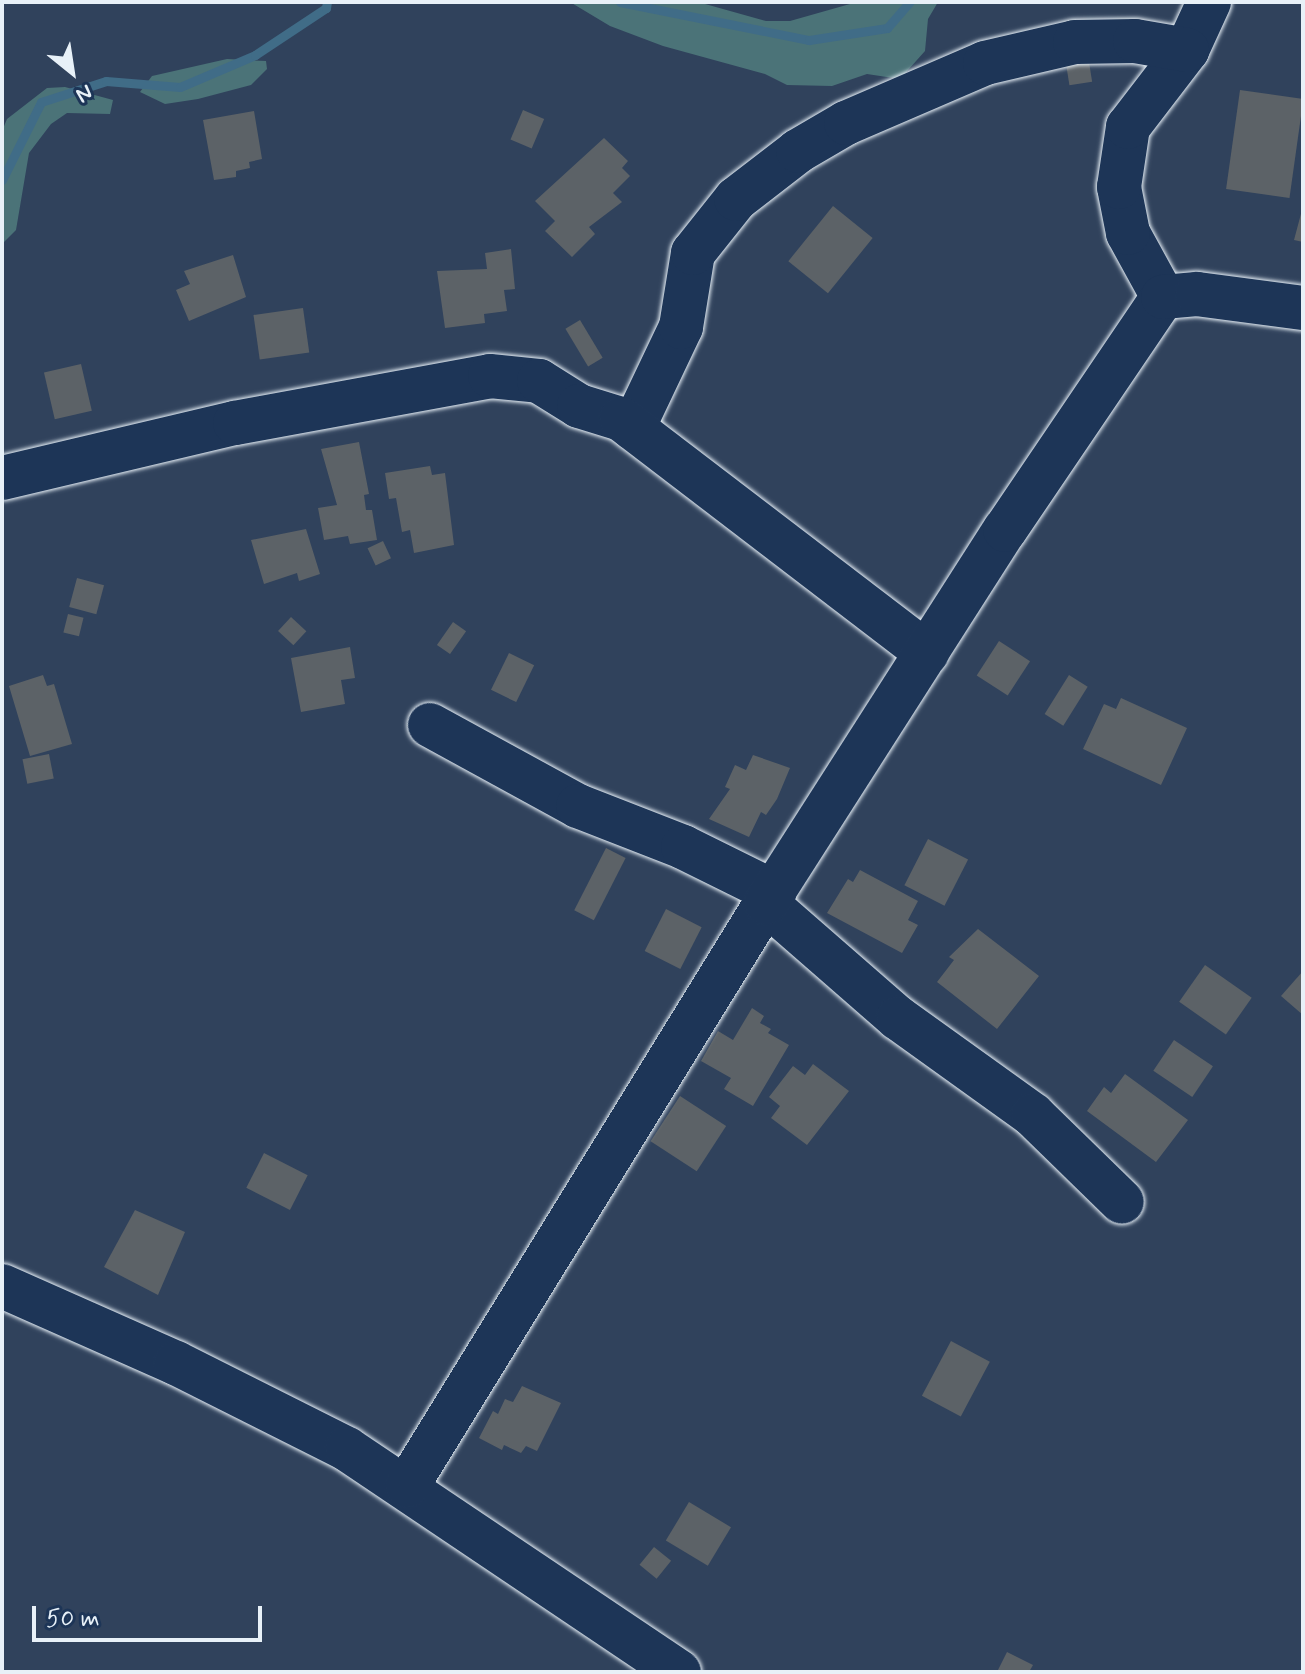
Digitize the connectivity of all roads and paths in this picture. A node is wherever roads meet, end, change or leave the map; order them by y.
1 (1209, 2) edge
2 (1187, 50) junction
3 (1163, 297) junction
4 (1303, 308) edge
5 (633, 428) junction
6 (2, 478) edge
7 (927, 653) junction
8 (430, 725) dead end
9 (770, 897) junction
10 (1122, 1202) dead end
11 (2, 1286) edge
12 (407, 1486) junction
13 (679, 1672) edge

1 - 2 street
2 - 3 street
2 - 5 street
3 - 4 street
3 - 7 street
5 - 6 street
5 - 7 street
7 - 9 street
8 - 9 street
9 - 10 street
9 - 12 street
11 - 12 street
12 - 13 street

